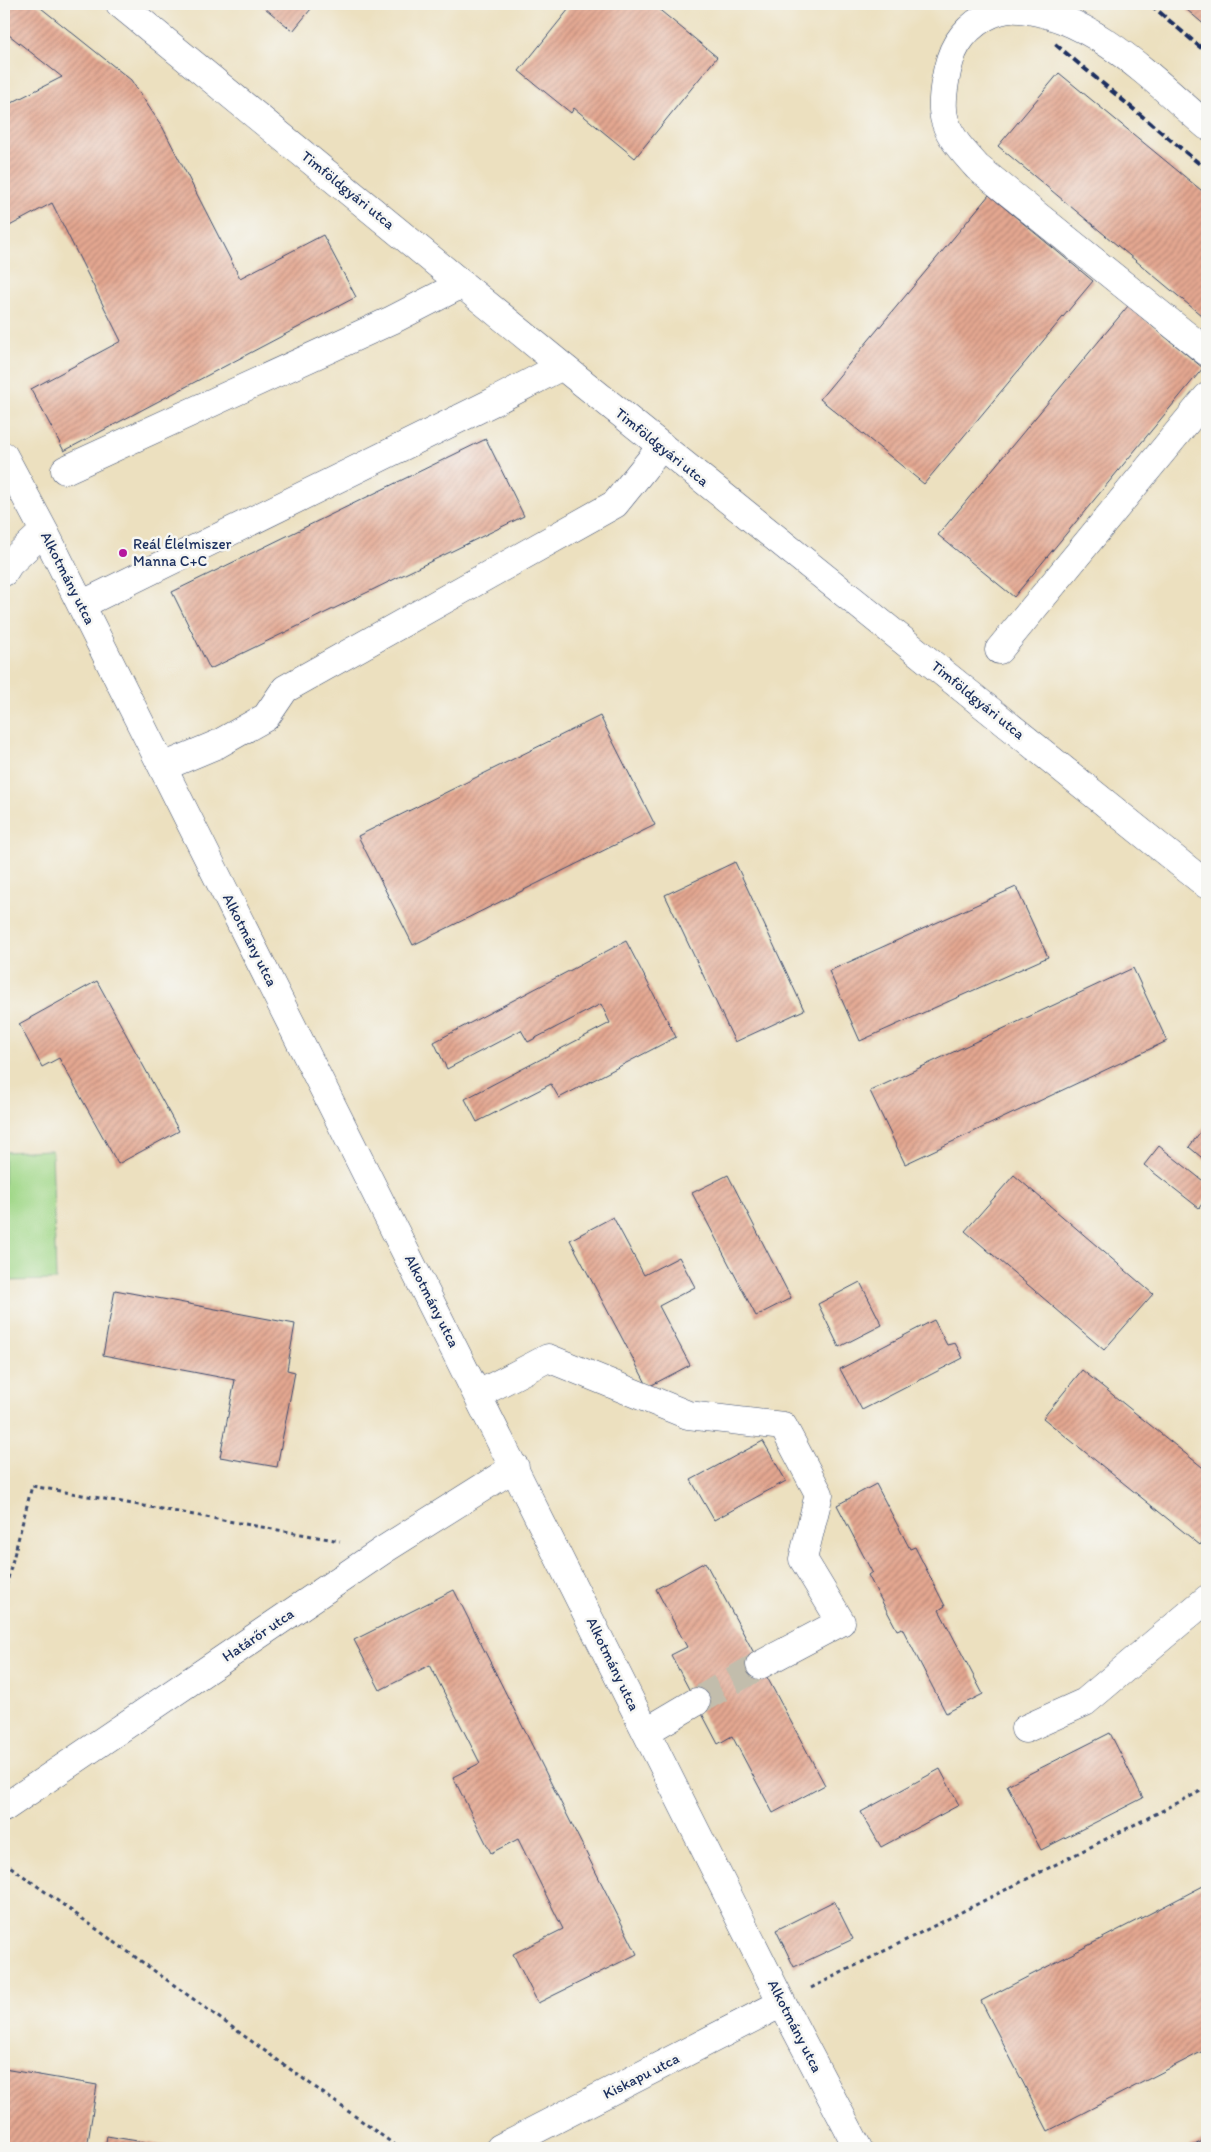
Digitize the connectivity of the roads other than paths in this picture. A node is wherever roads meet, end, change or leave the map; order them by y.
1 (120, 4) edge
2 (1207, 126) edge
3 (462, 284) junction
4 (1207, 352) edge
5 (562, 366) junction
6 (1207, 397) edge
7 (662, 446) junction
8 (4, 456) edge
9 (65, 470) dead end
10 (44, 531) junction
11 (4, 572) edge
12 (81, 605) junction
13 (998, 650) dead end
14 (163, 767) junction
15 (1207, 885) edge
16 (479, 1394) junction
17 (515, 1467) junction
18 (1207, 1599) edge
19 (760, 1665) tunnel mouth
20 (696, 1702) tunnel mouth
21 (1025, 1729) dead end
22 (647, 1731) junction
23 (4, 1808) edge
24 (782, 2003) junction
25 (500, 2148) edge
26 (858, 2148) edge

1 - 3 street, Timföldgyári utca
2 - 4 street
3 - 5 street, Timföldgyári utca
3 - 9 street
5 - 7 street, Timföldgyári utca
5 - 12 street
6 - 13 street
7 - 14 street
7 - 15 street, Timföldgyári utca
8 - 10 street, Alkotmány utca
10 - 11 street
10 - 12 street, Alkotmány utca
12 - 14 street, Alkotmány utca
14 - 16 street, Alkotmány utca
16 - 17 street, Alkotmány utca
16 - 19 street
17 - 22 street, Alkotmány utca
17 - 23 street, Határőr utca
18 - 21 street
20 - 22 street
22 - 24 street, Alkotmány utca
24 - 25 street, Kiskapu utca
24 - 26 street, Alkotmány utca

